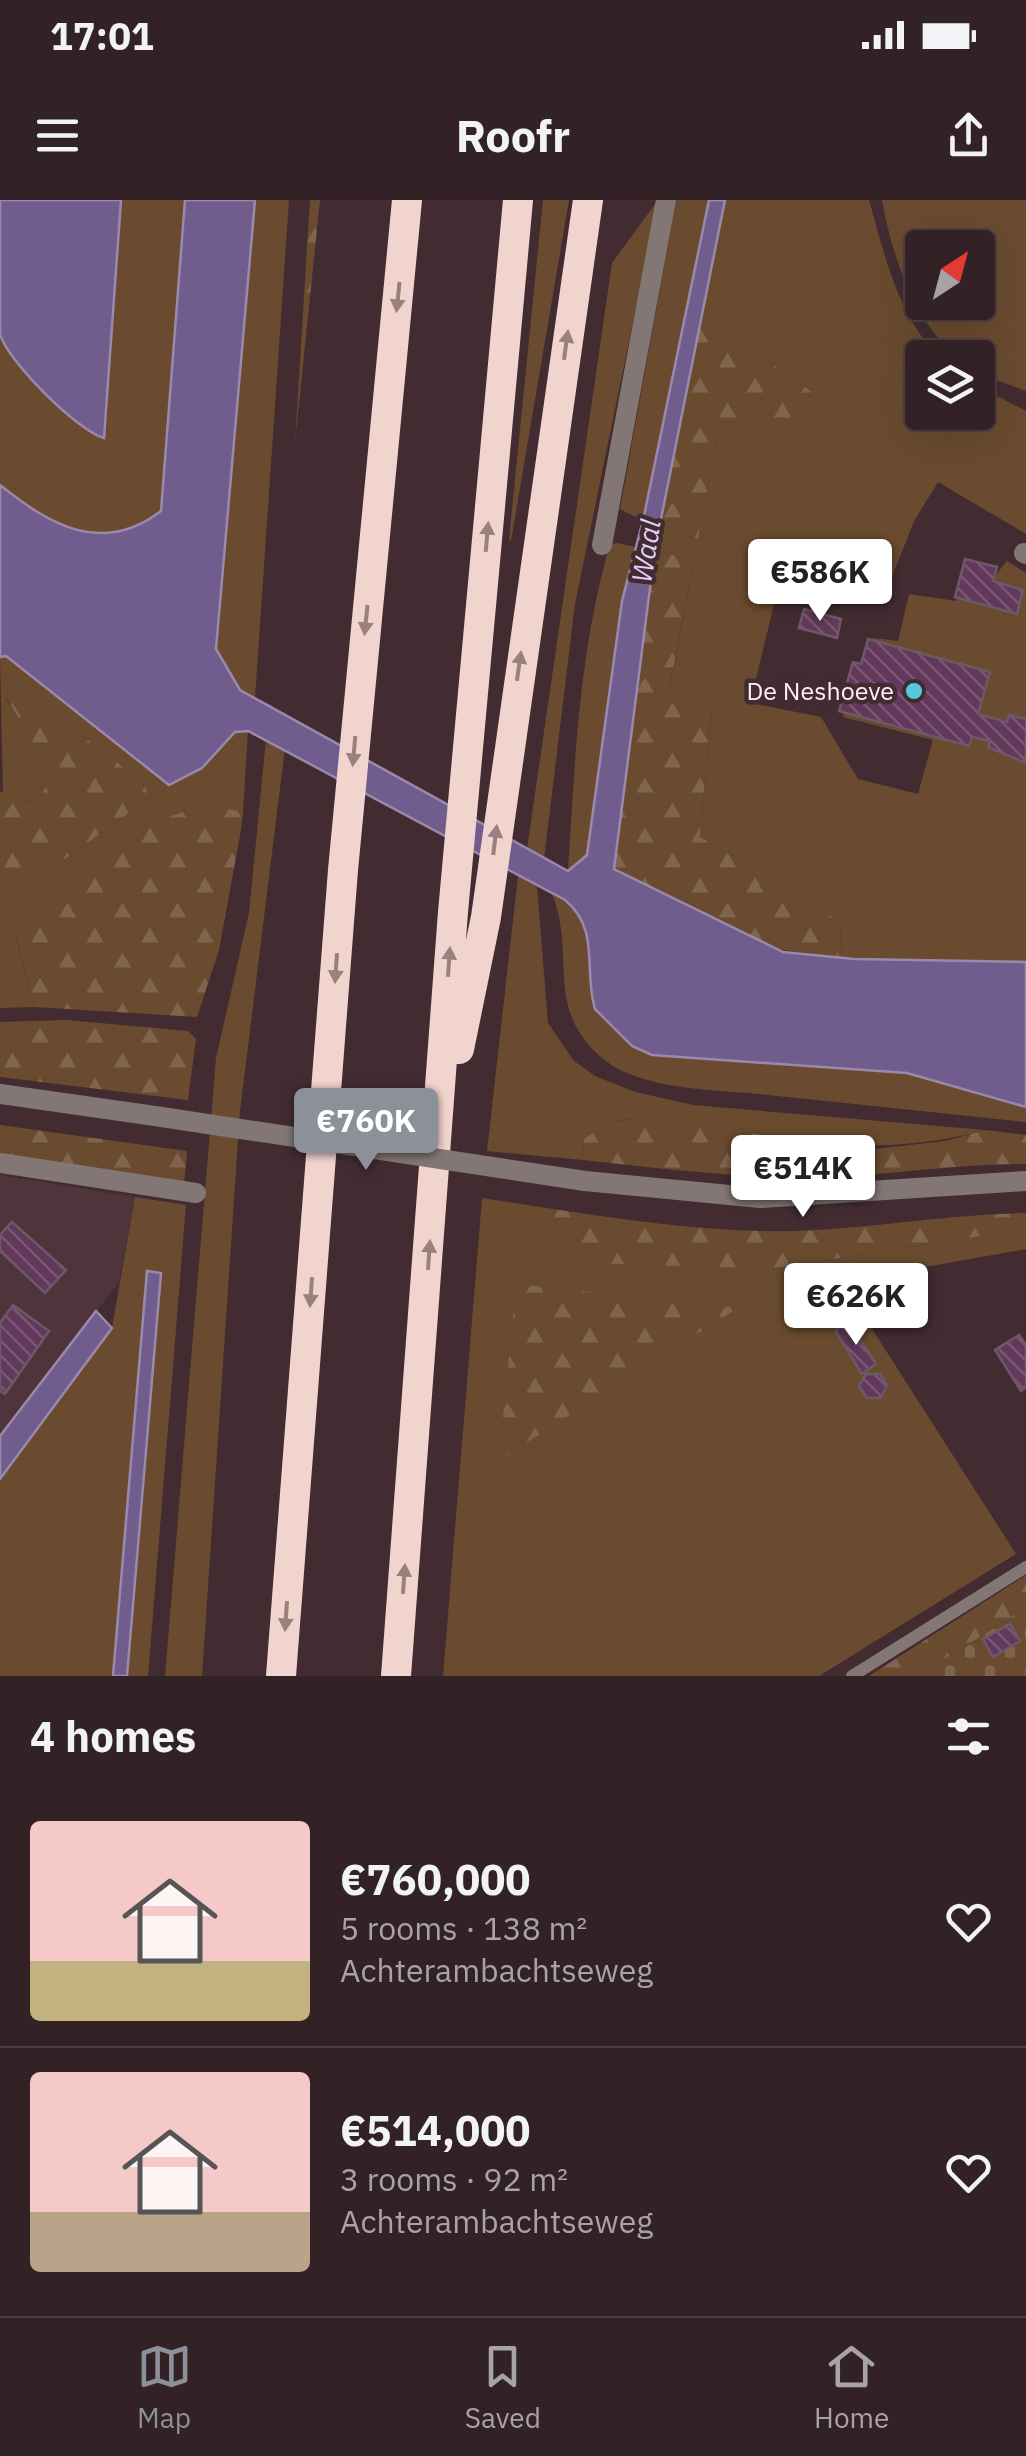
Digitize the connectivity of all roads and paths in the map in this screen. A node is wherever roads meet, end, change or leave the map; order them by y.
1 (408, 200) edge
2 (518, 200) edge
3 (588, 200) edge
4 (666, 200) edge
5 (602, 545) dead end
6 (0, 1094) edge
7 (0, 1163) edge
8 (436, 1164) junction
9 (1026, 1181) edge
10 (196, 1193) dead end
11 (1026, 1567) edge
12 (281, 1676) edge
13 (396, 1676) edge
14 (852, 1676) edge

1 -> 12 highway
8 -> 2 highway
8 -> 3 highway
4 - 5 street
6 - 9 street, bridge
7 - 10 street
13 -> 8 highway
11 - 14 lane

